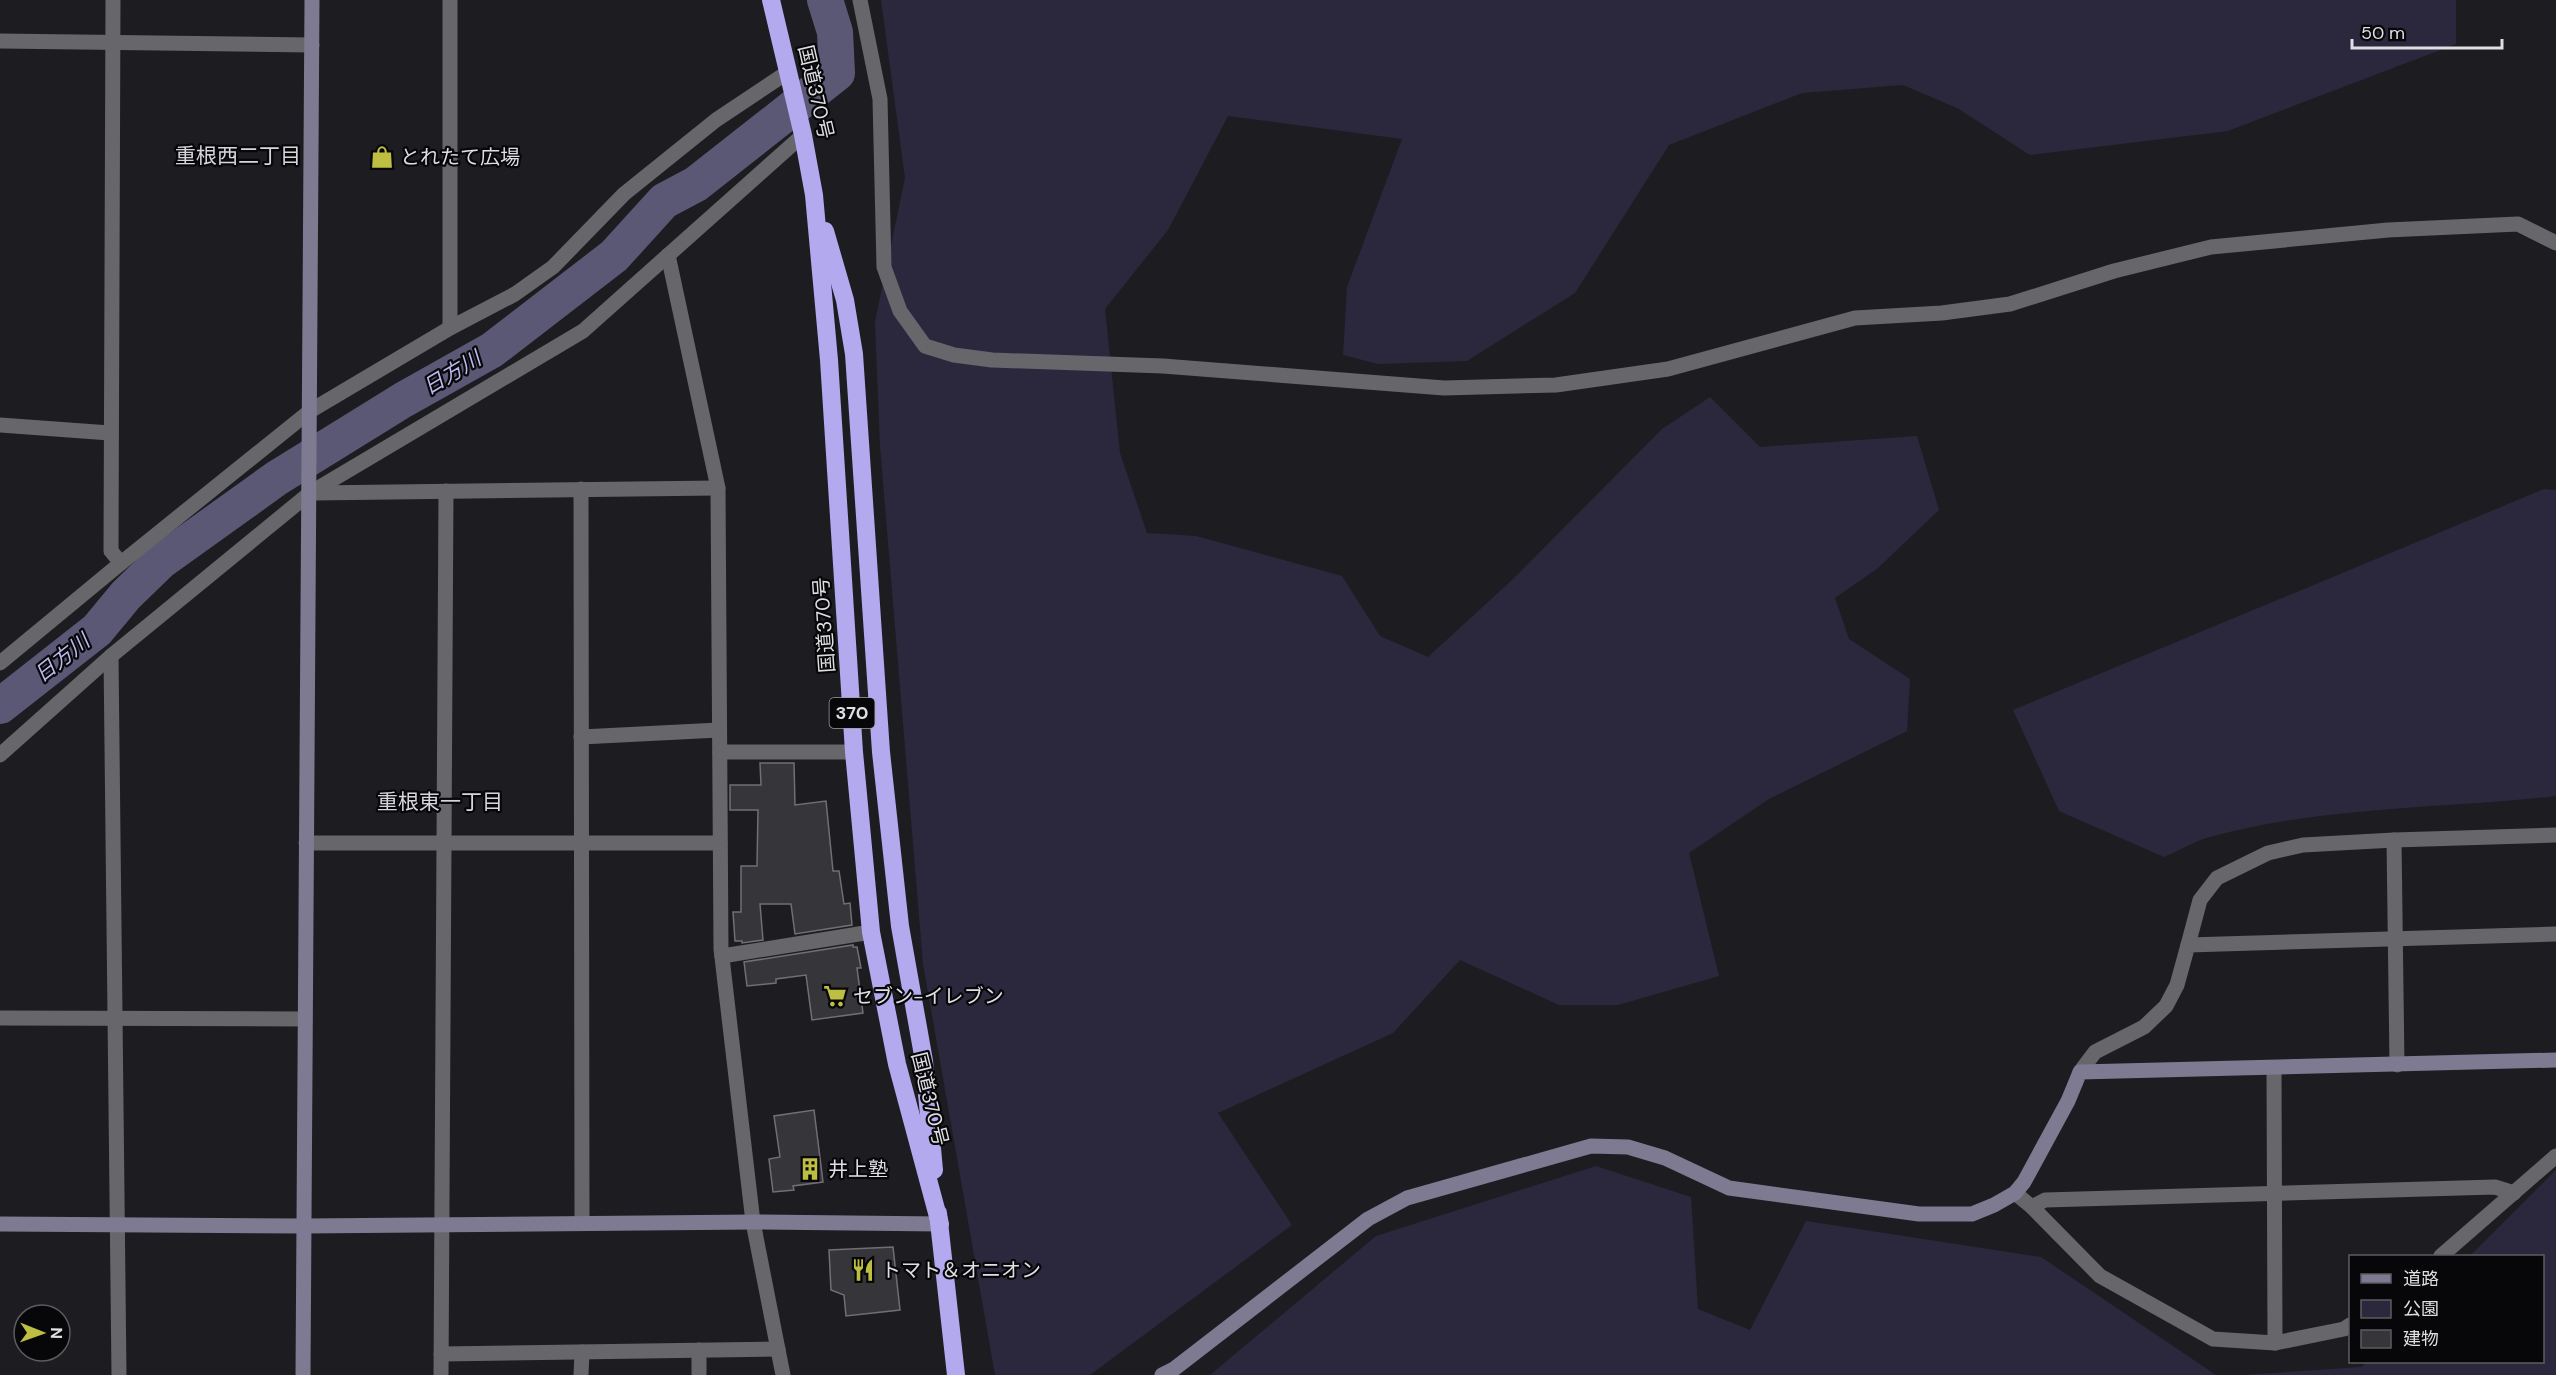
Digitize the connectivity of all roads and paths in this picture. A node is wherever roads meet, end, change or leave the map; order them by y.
1 (113, 0) edge
2 (312, 0) edge
3 (450, 0) edge
4 (771, 0) edge
5 (860, 0) edge
6 (0, 41) edge
7 (113, 43) junction
8 (312, 45) junction
9 (789, 75) junction
10 (802, 130) junction
11 (814, 195) junction
12 (2556, 243) edge
13 (668, 255) junction
14 (450, 328) junction
15 (310, 416) junction
16 (0, 425) edge
17 (110, 433) junction
18 (718, 488) junction
19 (581, 489) junction
20 (446, 491) junction
21 (310, 493) junction
22 (121, 563) junction
23 (111, 656) junction
24 (0, 663) edge
25 (719, 730) junction
26 (581, 737) junction
27 (720, 752) junction
28 (854, 752) junction
29 (0, 755) edge
30 (2556, 835) edge
31 (2394, 840) junction
32 (306, 843) junction
33 (444, 843) junction
34 (581, 843) junction
35 (720, 843) junction
36 (871, 932) junction
37 (2556, 934) edge
38 (2394, 938) junction
39 (2188, 945) junction
40 (722, 956) junction
41 (0, 1018) edge
42 (115, 1018) junction
43 (304, 1019) junction
44 (2556, 1060) edge
45 (2397, 1065) junction
46 (2274, 1068) junction
47 (2080, 1072) junction
48 (2556, 1156) edge
49 (2015, 1193) junction
50 (2514, 1193) junction
51 (2274, 1194) junction
52 (2032, 1207) junction
53 (753, 1222) junction
54 (0, 1224) edge
55 (117, 1224) junction
56 (582, 1224) junction
57 (940, 1224) junction
58 (442, 1225) junction
59 (304, 1226) junction
60 (2443, 1255) edge
61 (2349, 1326) edge
62 (2275, 1343) junction
63 (778, 1349) junction
64 (699, 1350) junction
65 (582, 1352) junction
66 (441, 1354) junction
67 (119, 1375) edge
68 (303, 1375) edge
69 (441, 1375) edge
70 (582, 1375) edge
71 (699, 1375) edge
72 (783, 1375) edge
73 (956, 1375) edge
74 (1162, 1375) edge

1 - 7 street
2 - 8 street
3 - 14 street
4 - 9 highway, 国道370号 / 370
5 - 12 street
6 - 7 street
7 - 8 street
7 - 17 street
8 - 15 street
9 - 10 highway, 国道370号 / 370
9 - 14 street
10 - 11 highway, 国道370号 / 370
10 - 13 street
11 - 28 highway, 国道370号 / 370
11 - 57 highway, 国道370号 / 370
13 - 18 street
13 - 21 street
14 - 15 street
15 - 21 street
15 - 22 street
16 - 17 street
17 - 22 street
18 - 19 street
18 - 25 street
19 - 20 street
19 - 26 street
20 - 21 street
20 - 33 street
21 - 23 street
21 - 32 street
22 - 24 street
23 - 29 street
23 - 42 street
25 - 26 street
25 - 27 street
26 - 34 street
27 - 28 street
27 - 35 street
28 - 36 highway, 国道370号 / 370
30 - 31 street
31 - 38 street
31 - 39 street
32 - 33 street
32 - 43 street
33 - 34 street
33 - 58 street
34 - 35 street
34 - 56 street
35 - 40 street
36 - 40 street
36 - 57 highway, 国道370号 / 370
37 - 38 street
38 - 39 street
38 - 45 street
39 - 47 street
40 - 53 street
41 - 42 street
42 - 43 street
42 - 55 street
43 - 59 street
44 - 45 street
45 - 46 street
46 - 47 street
46 - 51 street
47 - 49 street
48 - 50 street
49 - 52 street
49 - 74 street
50 - 51 street
50 - 60 street
51 - 52 street
51 - 62 street
52 - 62 street
53 - 56 street
53 - 57 street
53 - 63 street
54 - 55 street
55 - 59 street
55 - 67 street
56 - 58 street
57 - 73 highway, 国道370号 / 370
58 - 59 street
58 - 66 street
59 - 68 street
61 - 62 street
63 - 64 street
63 - 72 street
64 - 65 street
64 - 71 street
65 - 66 street
65 - 70 street
66 - 69 street

